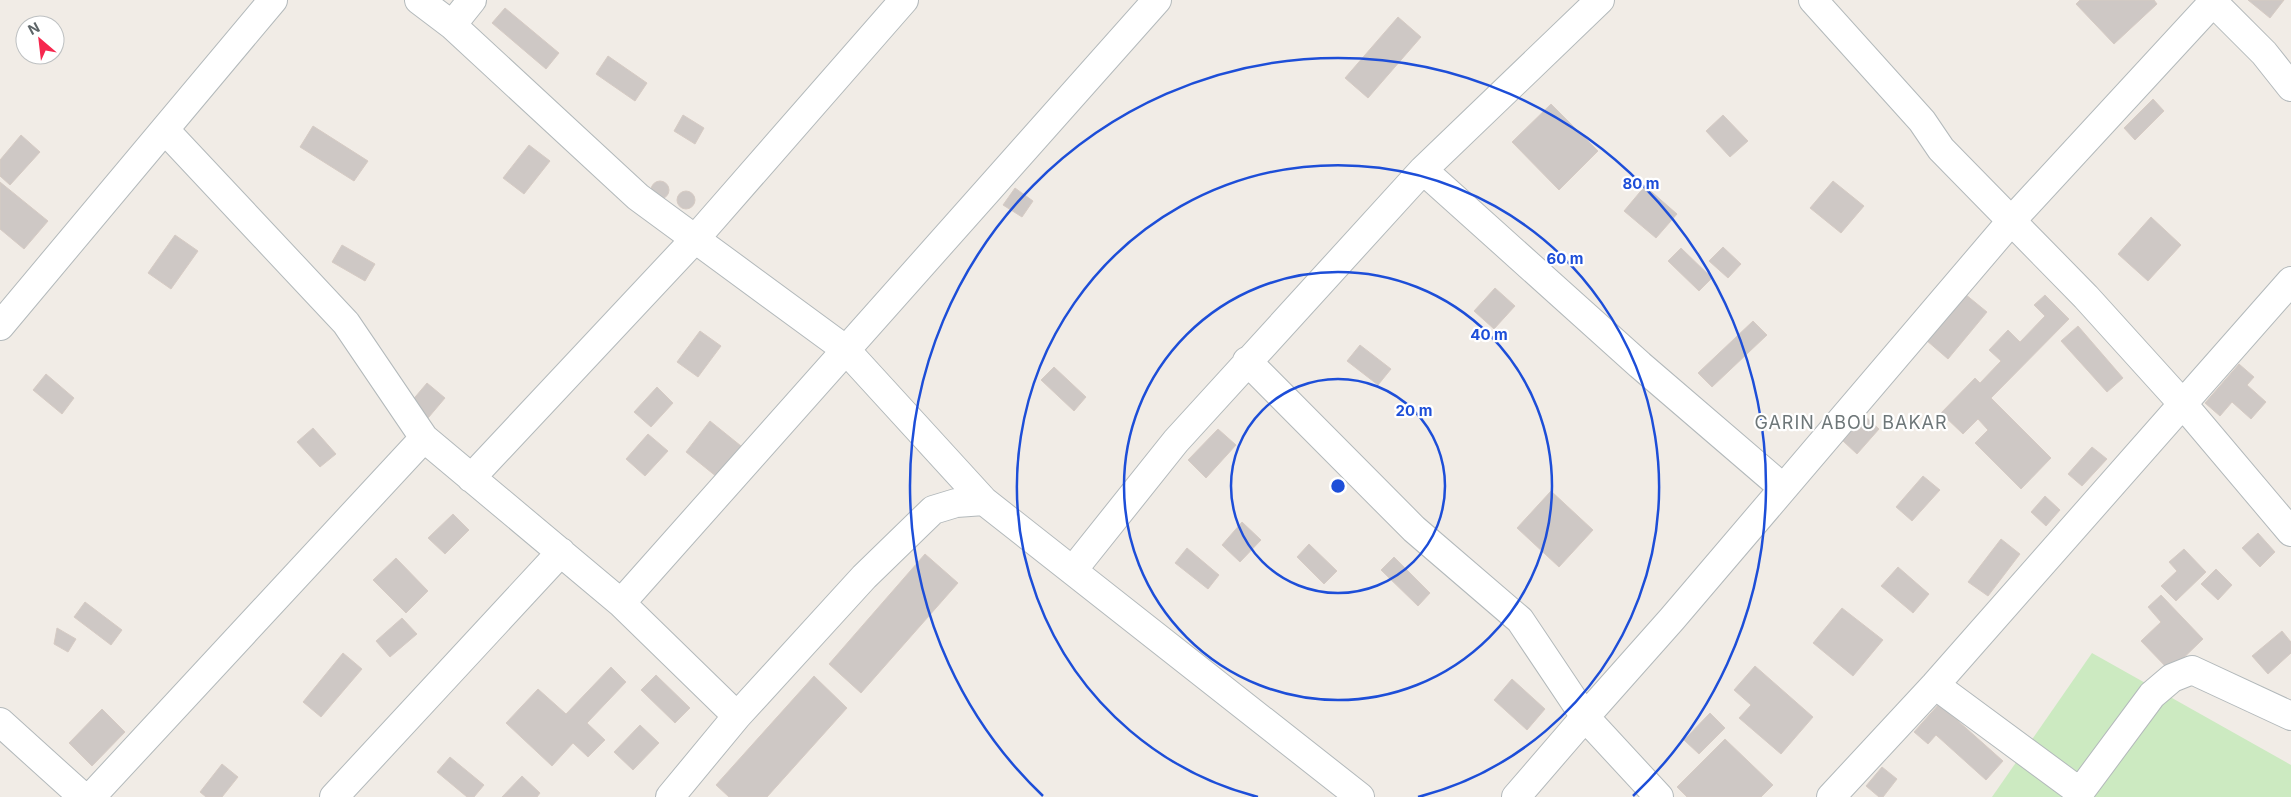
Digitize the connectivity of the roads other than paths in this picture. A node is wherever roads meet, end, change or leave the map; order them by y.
1 (273, 0) edge
2 (420, 0) edge
3 (472, 0) edge
4 (904, 0) edge
5 (1157, 0) edge
6 (1600, 0) edge
7 (1813, 0) edge
8 (2213, 1) edge
9 (452, 25) junction
10 (2291, 87) edge
11 (165, 130) junction
12 (1423, 170) junction
13 (2012, 220) junction
14 (695, 239) junction
15 (2291, 281) edge
16 (0, 326) edge
17 (845, 349) junction
18 (1247, 361) junction
19 (2182, 403) junction
20 (424, 438) junction
21 (471, 478) junction
22 (1782, 487) junction
23 (984, 501) junction
24 (2291, 532) edge
25 (561, 552) junction
26 (1073, 570) junction
27 (621, 604) junction
28 (1935, 685) junction
29 (737, 716) junction
30 (2291, 716) edge
31 (1585, 717) junction
32 (0, 722) edge
33 (2079, 794) edge
34 (83, 797) edge
35 (91, 797) edge
36 (334, 797) edge
37 (670, 797) edge
38 (1360, 797) edge
39 (1516, 797) edge
40 (1659, 797) edge
41 (1831, 797) edge

1 - 11 street
2 - 9 street
3 - 9 street
4 - 14 street
5 - 17 street
6 - 12 street
7 - 13 street
8 - 10 street
8 - 13 street
9 - 14 street
11 - 16 street
11 - 20 street
12 - 18 street
12 - 22 street
13 - 19 street
13 - 22 street
14 - 17 street
14 - 21 street
15 - 19 street
17 - 23 street
17 - 27 street
18 - 26 street
18 - 31 street
19 - 24 street
19 - 28 street
20 - 21 street
20 - 35 street
21 - 25 street
22 - 31 street
23 - 26 street
23 - 29 street
25 - 27 street
25 - 36 street
26 - 38 street
27 - 29 street
28 - 33 street
28 - 41 street
29 - 37 street
30 - 33 street
31 - 39 street
31 - 40 street
32 - 34 street

